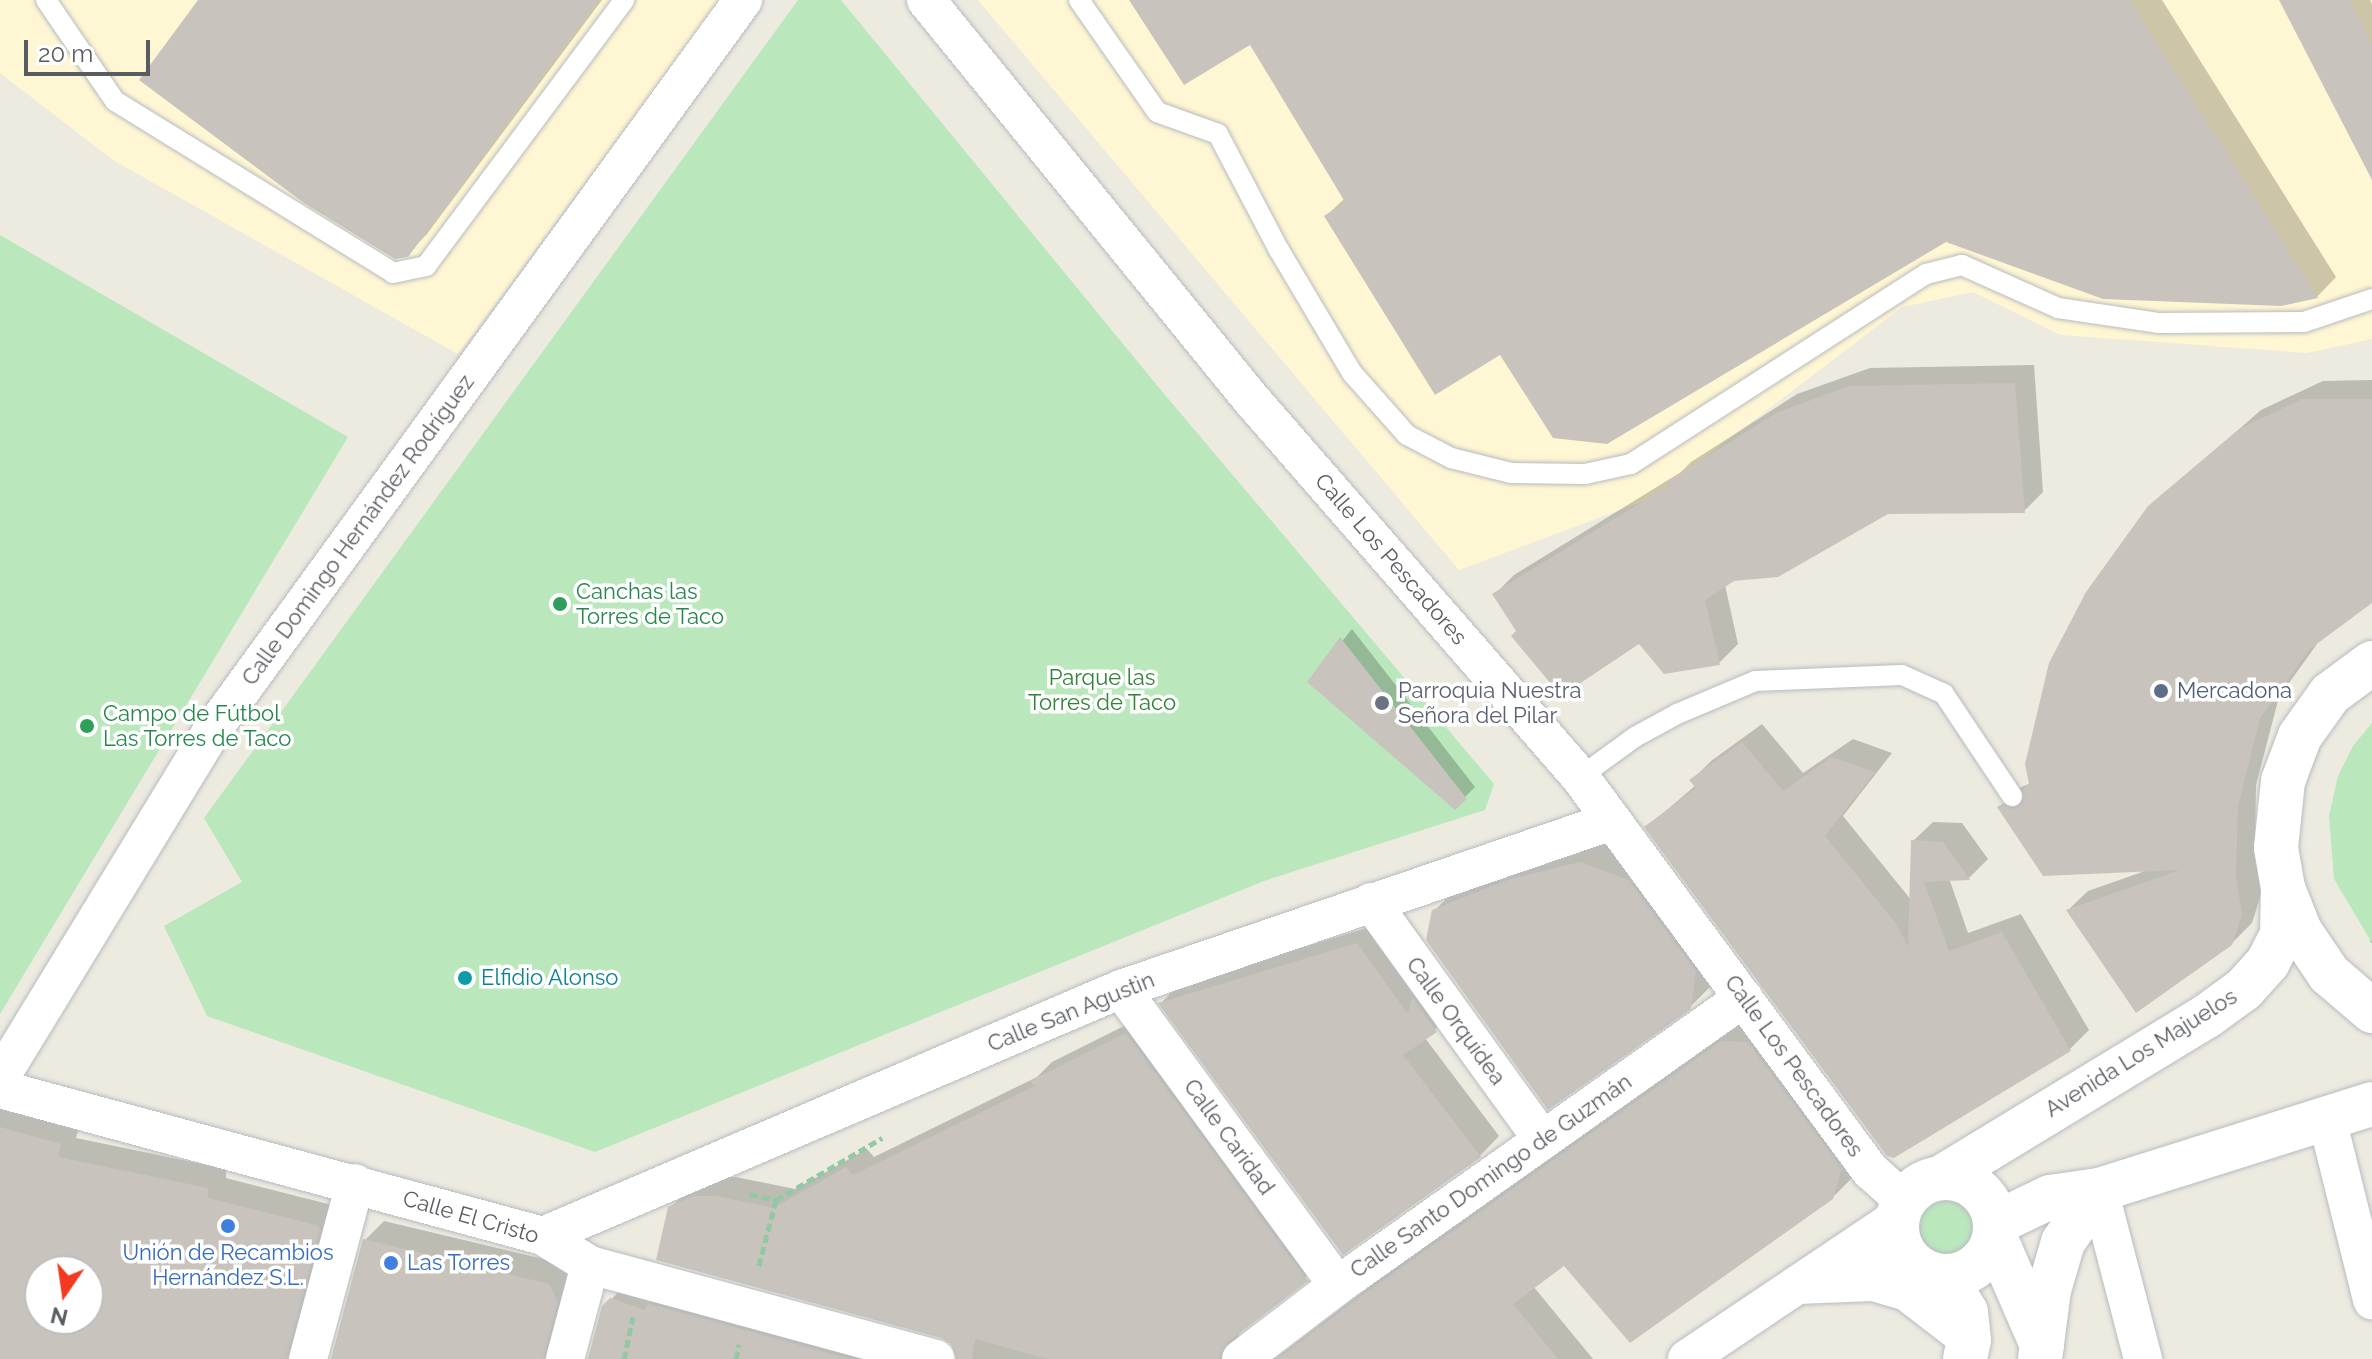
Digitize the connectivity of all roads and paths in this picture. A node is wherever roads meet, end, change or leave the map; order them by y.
1 (624, 0) edge
2 (743, 0) edge
3 (926, 0) edge
4 (1079, 0) edge
5 (58, 5) edge
6 (2372, 299) edge
7 (2372, 663) edge
8 (1580, 777) junction
9 (2012, 796) dead end
10 (1612, 821) junction
11 (2283, 888) junction
12 (1371, 902) junction
13 (1121, 989) junction
14 (1744, 998) junction
15 (2372, 1011) edge
16 (0, 1078) edge
17 (0, 1089) edge
18 (2372, 1104) edge
19 (2327, 1119) junction
20 (1542, 1139) junction
21 (682, 1177) junction
22 (1942, 1177) junction
23 (355, 1183) junction
24 (2099, 1190) junction
25 (1902, 1225) junction
26 (1996, 1230) junction
27 (543, 1236) junction
28 (590, 1265) junction
29 (1944, 1276) junction
30 (1338, 1285) junction
31 (1794, 1285) junction
32 (2372, 1300) edge
33 (748, 1308) junction
34 (1967, 1350) edge
35 (2041, 1353) edge
36 (308, 1359) edge
37 (565, 1359) edge
38 (935, 1359) edge
39 (1241, 1359) edge
40 (1687, 1359) edge
41 (2143, 1359) edge

1 - 5 lane
2 - 16 street, Calle Domingo Hernández Rodríguez
3 - 8 street, Calle Los Pescadores
4 - 6 lane
7 - 11 street
8 - 9 lane
8 - 10 street, Calle Los Pescadores
10 - 12 street, Calle San Agustìn
10 - 14 street, Calle Los Pescadores
11 - 15 street
11 - 22 street, Avenida Los Majuelos
12 - 13 street, Calle San Agustìn
12 - 20 street, Calle Orquídea
13 - 21 street, Calle San Agustìn
13 - 30 street, Calle Caridad
14 - 20 street, Calle Santo Domingo de Guzmán
14 - 25 street, Calle Los Pescadores
17 - 23 street, Calle El Cristo
18 - 19 street
19 - 24 street
19 - 32 street
20 - 30 street, Calle Santo Domingo de Guzmán
21 - 27 street, Calle San Agustìn
21 - 33 path
22 - 25 street
22 - 26 street
23 - 27 street, Calle El Cristo
23 - 36 street
24 - 26 street
24 - 35 street
24 - 41 street
25 - 29 street
25 - 31 street
26 - 29 street
26 - 35 street
27 - 28 street, Calle El Cristo
28 - 33 street, Calle El Cristo
28 - 37 street
29 - 34 street
30 - 39 street, Calle Santo Domingo de Guzmán
31 - 34 street
31 - 40 street
33 - 38 street, Calle El Cristo

